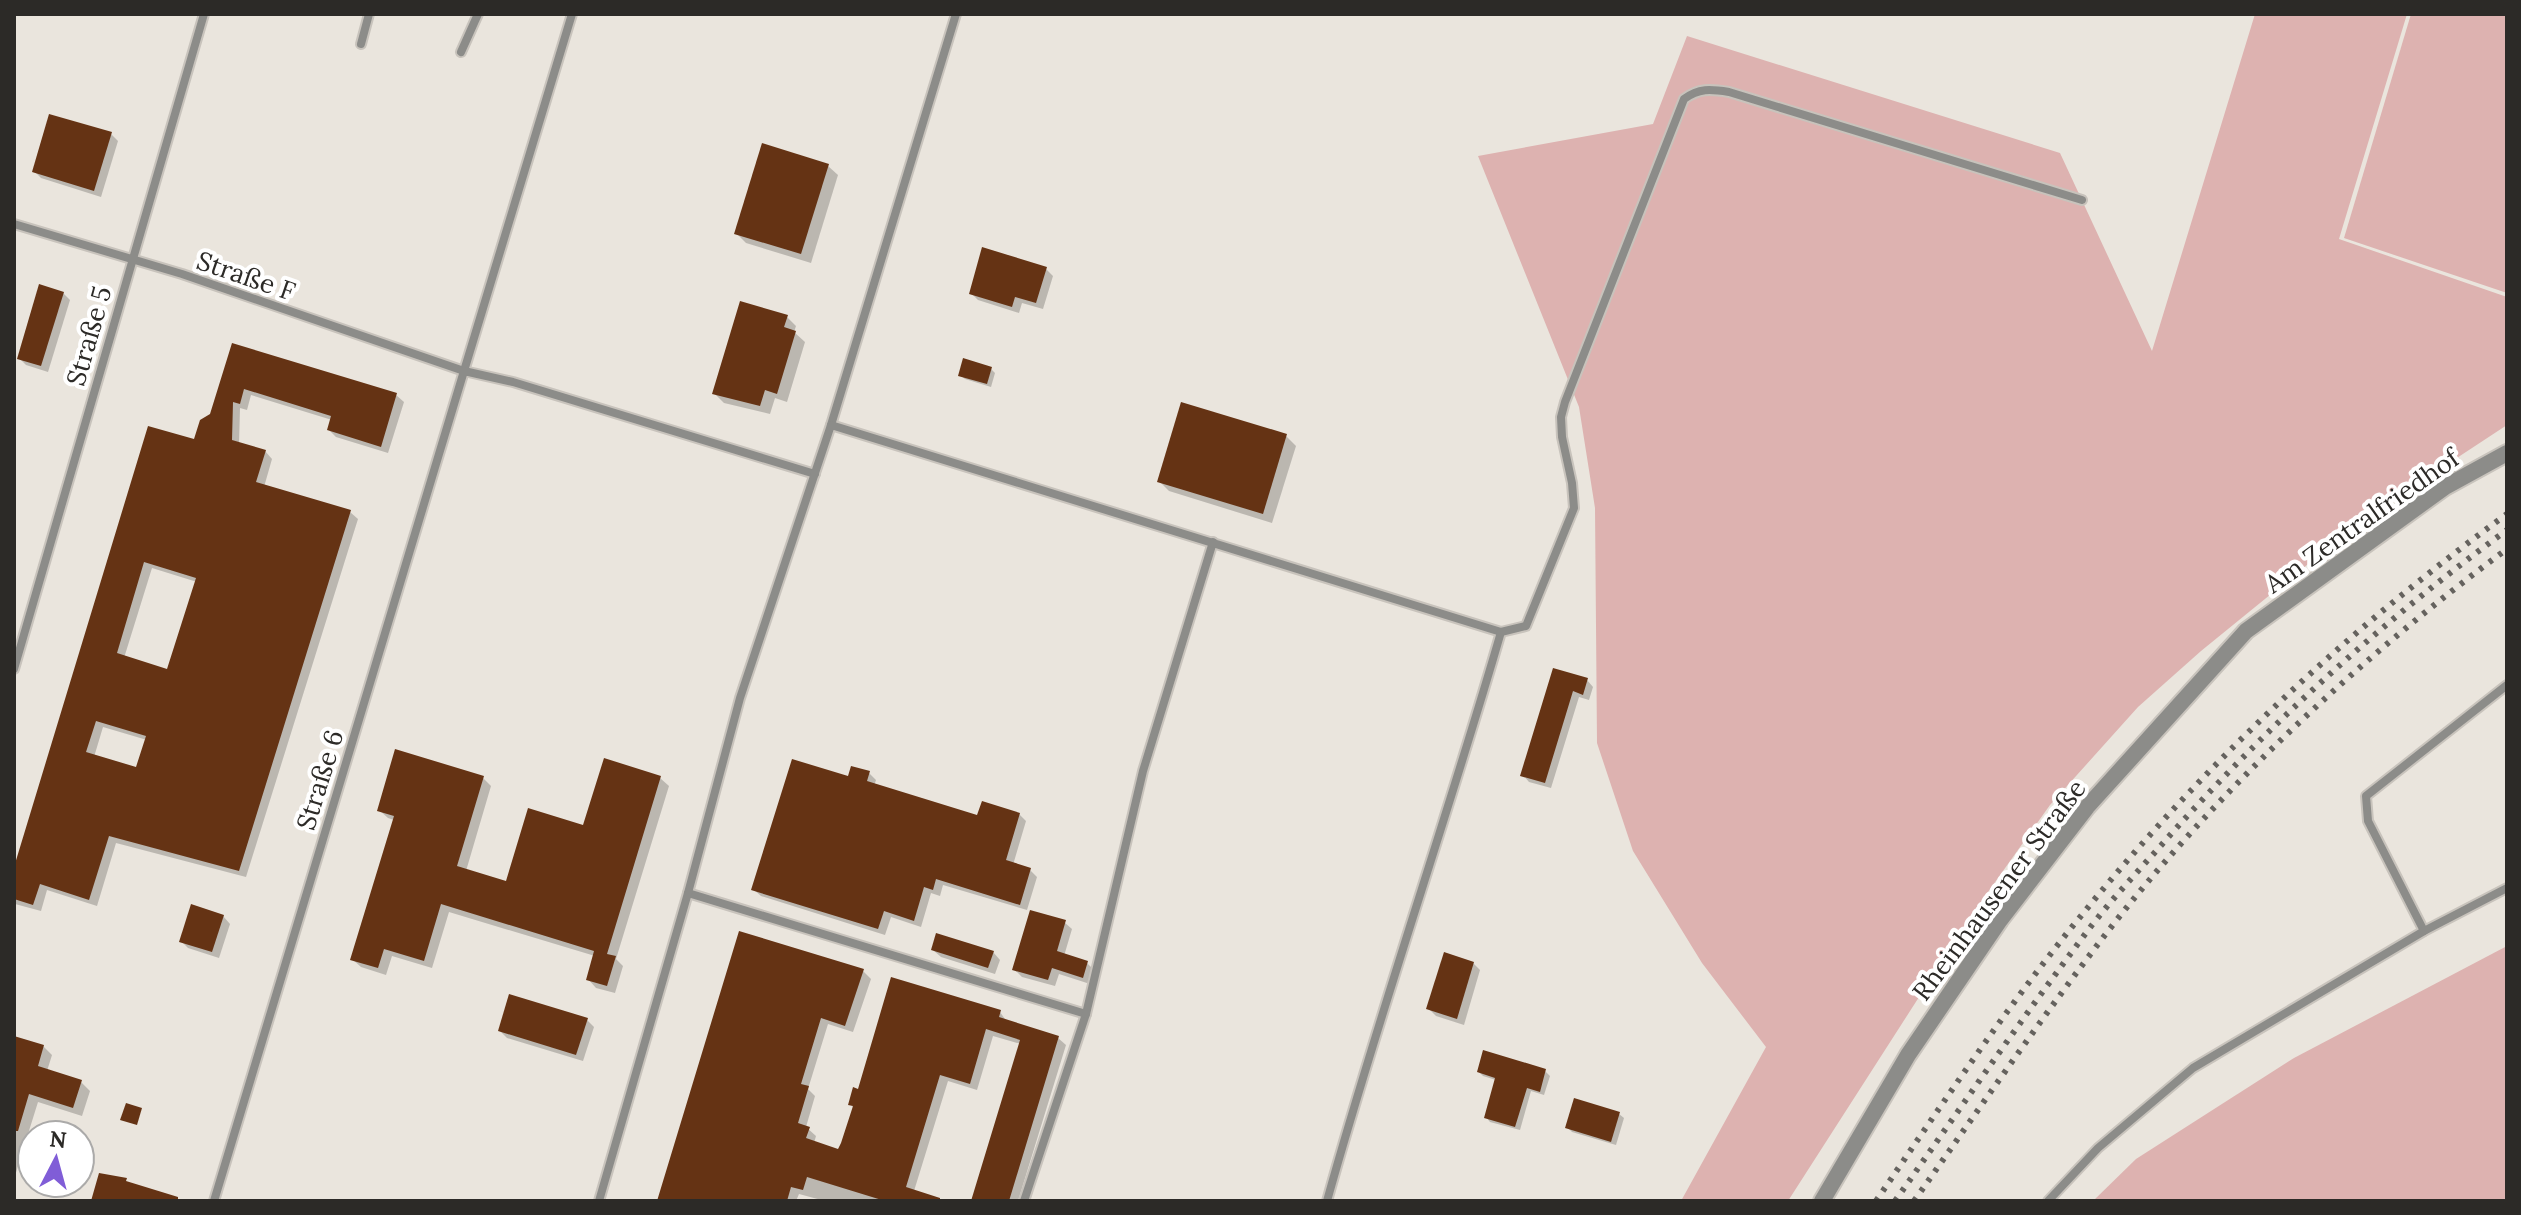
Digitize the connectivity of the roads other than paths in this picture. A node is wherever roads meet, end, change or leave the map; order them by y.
1 (204, 14) edge
2 (369, 14) edge
3 (478, 14) edge
4 (572, 14) edge
5 (956, 14) edge
6 (361, 44) dead end
7 (461, 52) dead end
8 (2082, 200) dead end
9 (14, 224) edge
10 (132, 259) junction
11 (464, 371) junction
12 (831, 425) junction
13 (2507, 453) edge
14 (815, 474) junction
15 (1213, 542) junction
16 (2246, 631) joint
17 (1501, 632) junction
18 (14, 669) edge
19 (2507, 685) edge
20 (2507, 888) edge
21 (688, 893) junction
22 (2424, 931) junction
23 (1086, 1014) junction
24 (214, 1201) edge
25 (599, 1201) edge
26 (1024, 1201) edge
27 (1327, 1201) edge
28 (1822, 1201) edge
29 (2048, 1201) edge

1 - 10 lane, Straße 5
2 - 6 lane
3 - 7 lane
4 - 11 lane
5 - 12 lane
8 - 17 lane
9 - 10 lane, Straße F
10 - 11 lane, Straße F
10 - 18 lane, Straße 5
11 - 14 lane, Straße F
11 - 24 lane, Straße 6
12 - 14 lane
12 - 15 lane
13 - 16 street, Am Zentralfriedhof
14 - 21 lane
15 - 17 lane
15 - 23 lane
16 - 28 street, Rheinhausener Straße
17 - 27 lane
19 - 22 lane
20 - 22 lane
21 - 23 lane
21 - 25 lane
22 - 29 lane
23 - 26 lane

